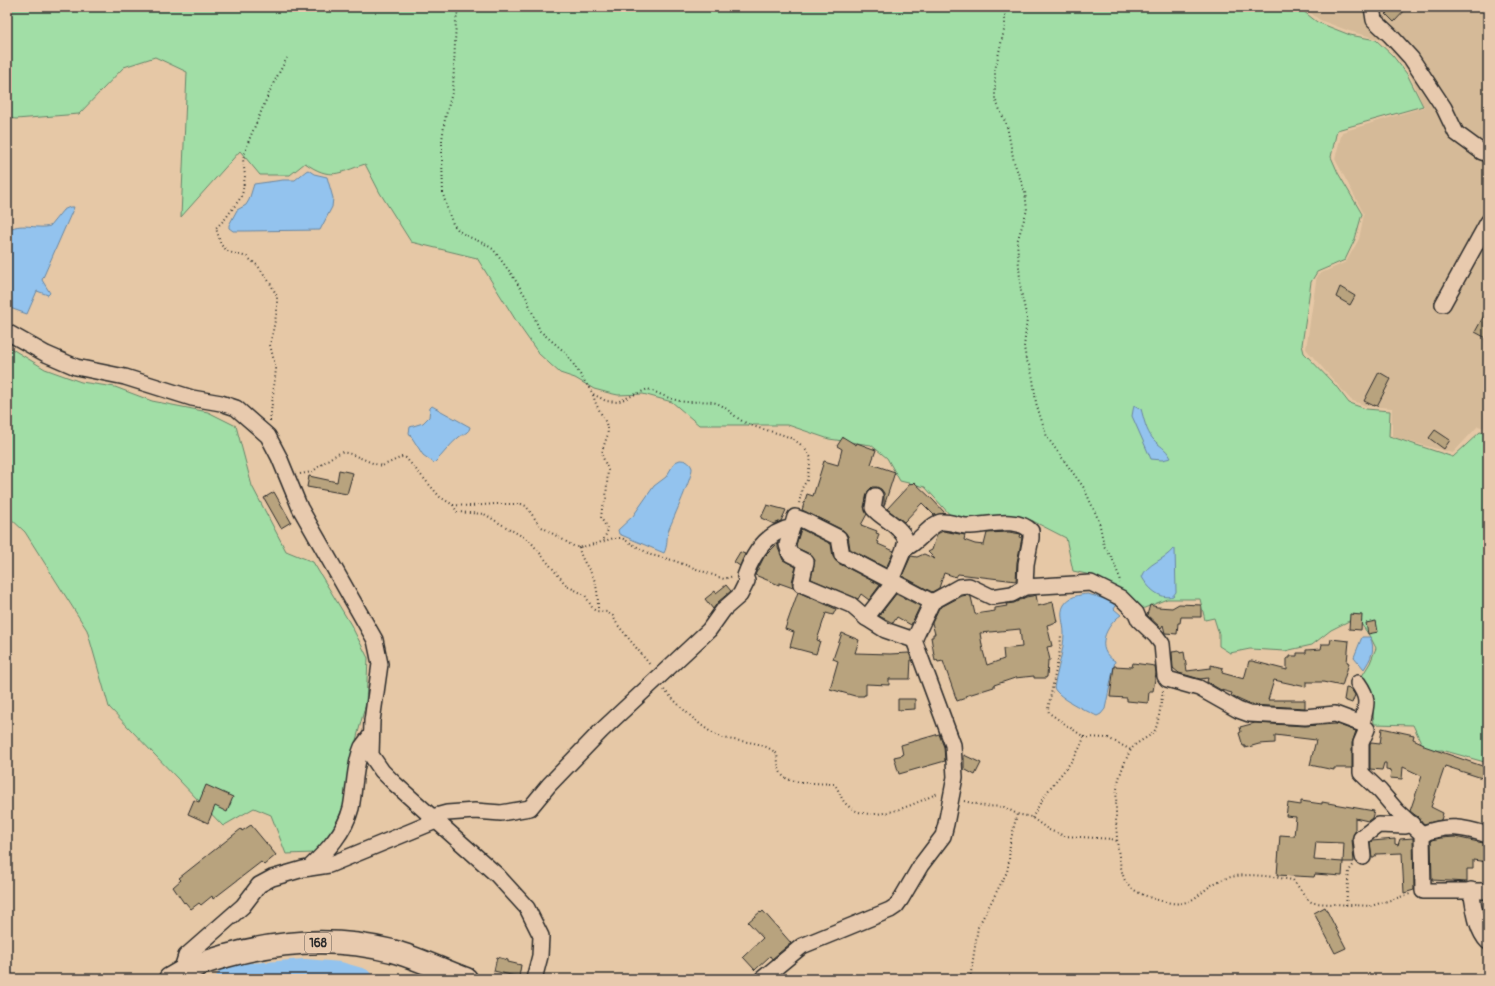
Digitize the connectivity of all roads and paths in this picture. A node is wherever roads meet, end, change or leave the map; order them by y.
1 (462, 7) edge
2 (1002, 7) edge
3 (1372, 7) edge
4 (287, 58) dead end
5 (1488, 154) edge
6 (1488, 222) edge
7 (1443, 304) dead end
8 (7, 332) edge
9 (593, 394) junction
10 (268, 436) junction
11 (287, 477) junction
12 (875, 496) dead end
13 (453, 505) junction
14 (794, 522) junction
15 (602, 542) junction
16 (579, 547) junction
17 (904, 549) junction
18 (750, 562) junction
19 (893, 581) junction
20 (1025, 587) junction
21 (1115, 595) junction
22 (932, 602) junction
23 (598, 612) junction
24 (866, 618) junction
25 (1061, 635) dead end
26 (914, 640) junction
27 (658, 678) junction
28 (1167, 679) junction
29 (1358, 684) dead end
30 (1362, 724) junction
31 (372, 734) junction
32 (1084, 737) junction
33 (1131, 750) junction
34 (952, 790) junction
35 (1017, 814) junction
36 (1032, 818) junction
37 (434, 819) junction
38 (1418, 829) junction
39 (1488, 835) edge
40 (1117, 841) junction
41 (1363, 857) joint
42 (309, 868) junction
43 (1471, 890) junction
44 (1423, 891) junction
45 (1488, 891) edge
46 (1346, 905) junction
47 (1488, 942) edge
48 (176, 975) edge
49 (466, 979) edge
50 (534, 979) edge
51 (762, 979) edge
52 (970, 979) edge

1 - 9 path
2 - 21 path
3 - 5 street
4 - 10 path
6 - 7 street
8 - 10 street
9 - 14 path
9 - 15 path
10 - 11 street
11 - 13 path
11 - 31 street
12 - 17 street
13 - 16 path
13 - 23 path
14 - 18 street
14 - 19 street
14 - 24 street
15 - 16 path
15 - 18 path
16 - 23 path
17 - 19 street
17 - 20 street
18 - 27 street
19 - 22 street
19 - 24 street
20 - 21 street
20 - 22 street
21 - 28 street
22 - 26 street
23 - 27 path
24 - 26 street
25 - 32 path
26 - 34 street
27 - 34 path
27 - 37 street
28 - 30 street
28 - 33 path
29 - 30 street
30 - 38 street
31 - 37 street
31 - 42 street
32 - 33 path
32 - 36 path
33 - 40 path
34 - 35 path
34 - 51 street
35 - 36 path
35 - 52 path
36 - 40 path
37 - 42 street
37 - 50 street
38 - 39 street
38 - 41 street
38 - 44 street
40 - 46 path
41 - 46 path
42 - 48 street
43 - 44 street
43 - 45 street
43 - 47 street
44 - 46 path
48 - 49 highway, 168

